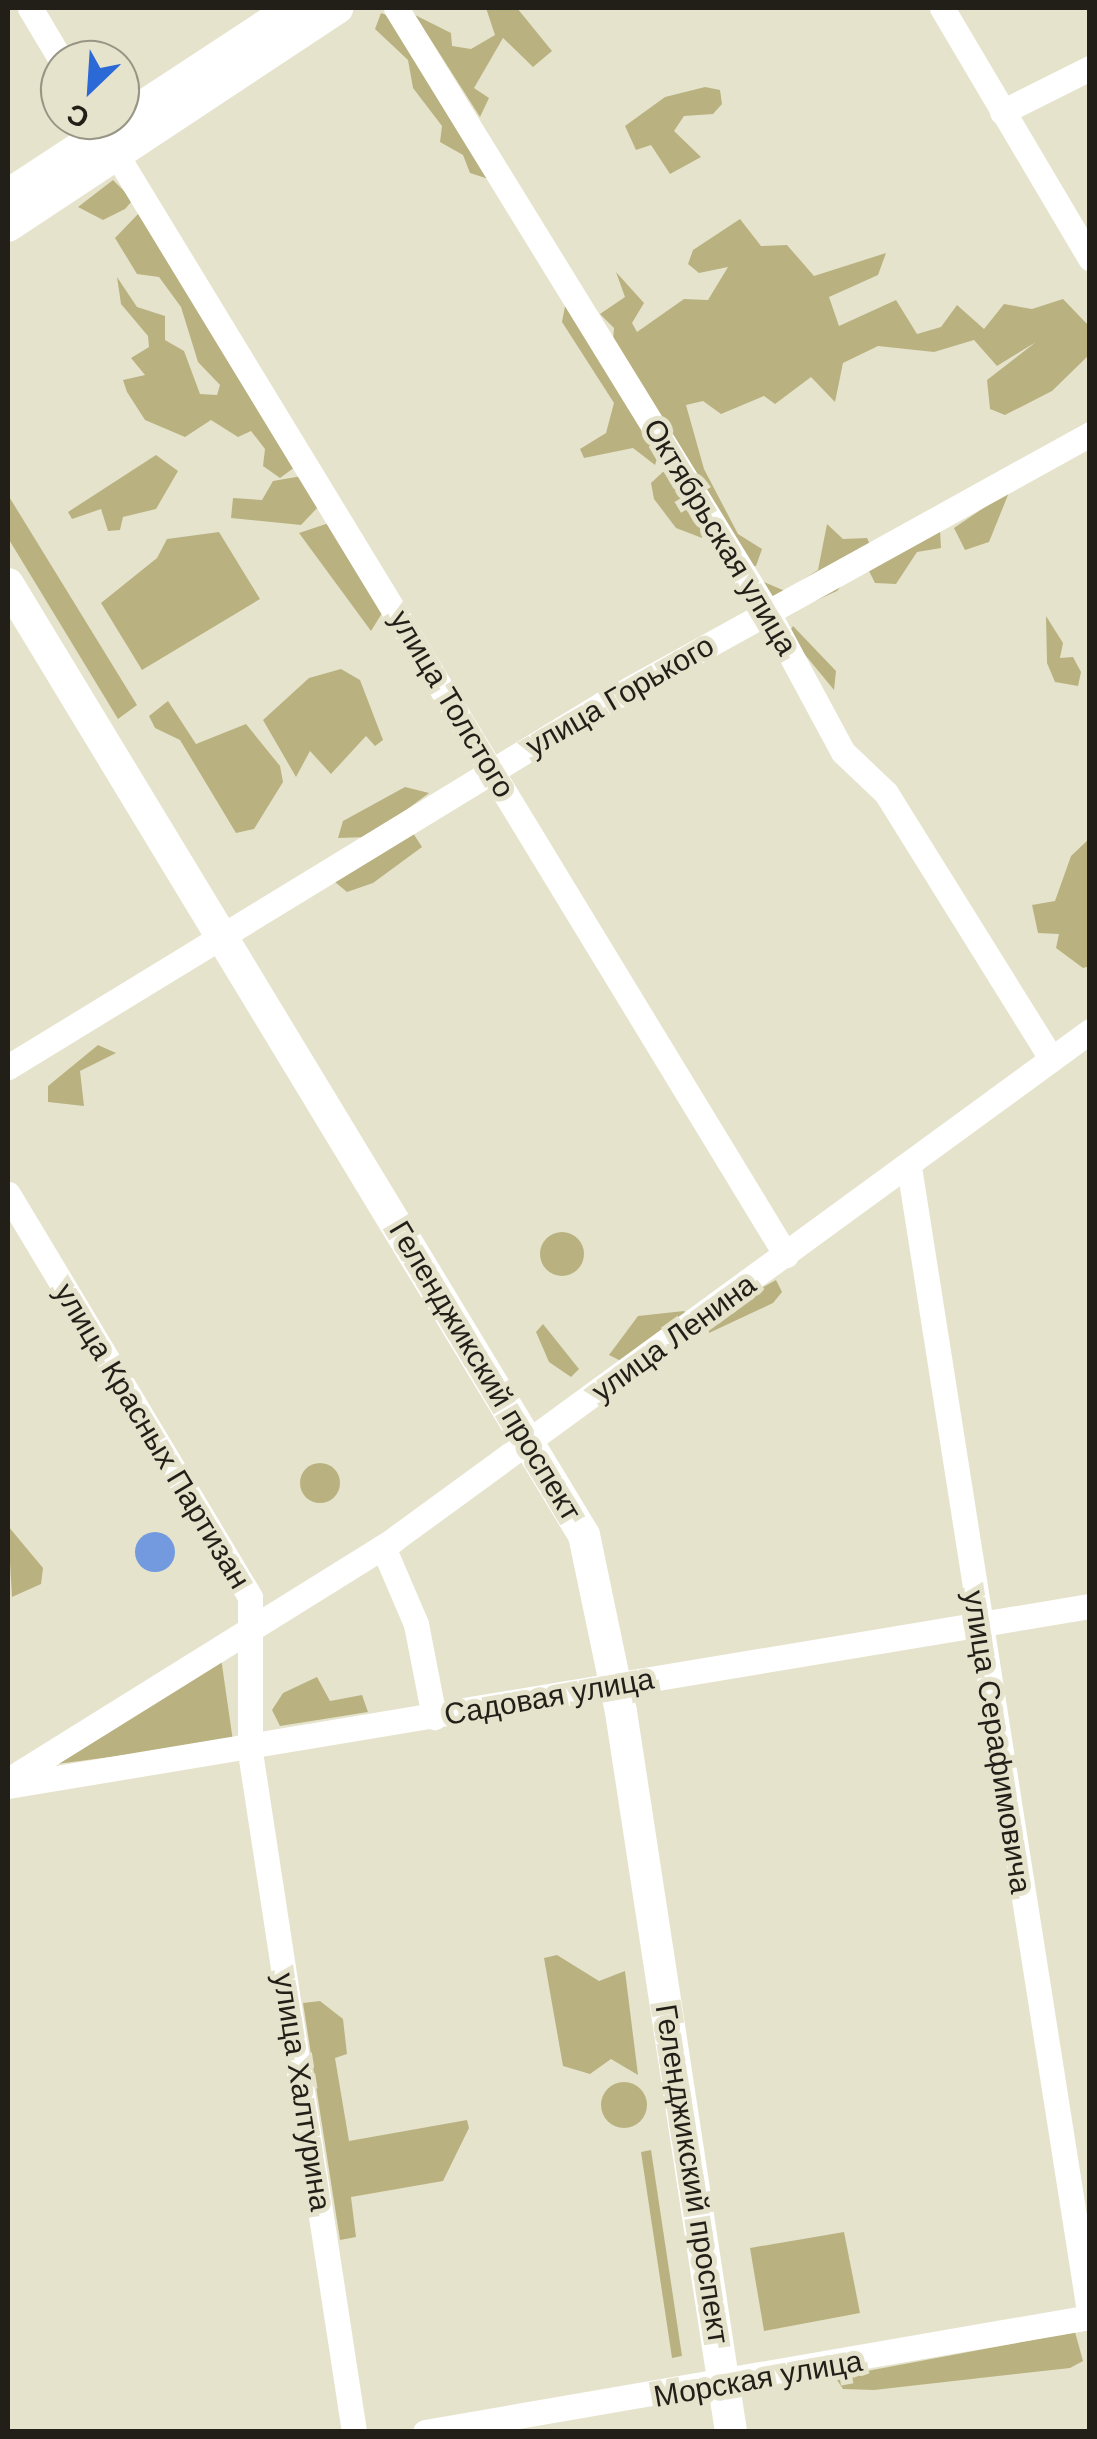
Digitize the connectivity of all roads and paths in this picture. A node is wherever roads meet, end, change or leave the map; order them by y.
1 (30, 8) edge
2 (293, 8) edge
3 (337, 8) edge
4 (396, 8) edge
5 (942, 8) edge
6 (49, 40) edge
7 (1090, 68) edge
8 (140, 112) edge
9 (1002, 112) junction
10 (140, 116) edge
11 (98, 140) edge
12 (101, 140) edge
13 (109, 140) edge
14 (8, 194) edge
15 (8, 226) edge
16 (1090, 258) edge
17 (1090, 434) edge
18 (8, 584) edge
19 (767, 611) junction
20 (492, 772) junction
21 (218, 930) junction
22 (1090, 1031) edge
23 (1046, 1051) junction
24 (8, 1067) edge
25 (908, 1166) junction
26 (8, 1194) edge
27 (786, 1255) junction
28 (531, 1443) junction
29 (383, 1547) junction
30 (1090, 1606) edge
31 (978, 1624) junction
32 (248, 1629) junction
33 (615, 1682) junction
34 (434, 1717) junction
35 (250, 1752) junction
36 (8, 1783) edge
37 (1090, 2317) edge
38 (724, 2386) junction
39 (354, 2432) edge
40 (425, 2432) edge
41 (732, 2432) edge

1 - 6 street
2 - 8 main road
3 - 10 main road
4 - 19 street, Октябрьская улица
5 - 9 street
7 - 9 street
9 - 16 street
11 - 14 main road
12 - 15 main road
13 - 20 street, улица Толстого
17 - 19 street, улица Горького
18 - 21 main road, Геленджикский проспект
19 - 20 street, улица Горького
19 - 23 street, Октябрьская улица
20 - 21 street, улица Горького
20 - 27 street, улица Толстого
21 - 24 street, улица Горького
21 - 28 main road, Геленджикский проспект
22 - 23 street, улица Ленина
23 - 25 street, улица Ленина
25 - 27 street, улица Ленина
25 - 31 street, улица Серафимовича
26 - 32 street, улица Красных Партизан
27 - 28 street, улица Ленина
28 - 29 street, улица Ленина
28 - 33 main road, Геленджикский проспект
29 - 32 street, улица Ленина
29 - 34 street
30 - 31 street, Садовая улица
31 - 33 street, Садовая улица
31 - 37 street, улица Серафимовича
32 - 35 street, улица Красных Партизан
32 - 36 street, Садовая улица
33 - 34 street, Садовая улица
33 - 38 main road, Геленджикский проспект
34 - 35 street, Садовая улица
35 - 36 street, Садовая улица
35 - 39 street, улица Халтурина
37 - 38 street, Морская улица
38 - 40 street, Морская улица
38 - 41 main road, Геленджикский проспект

